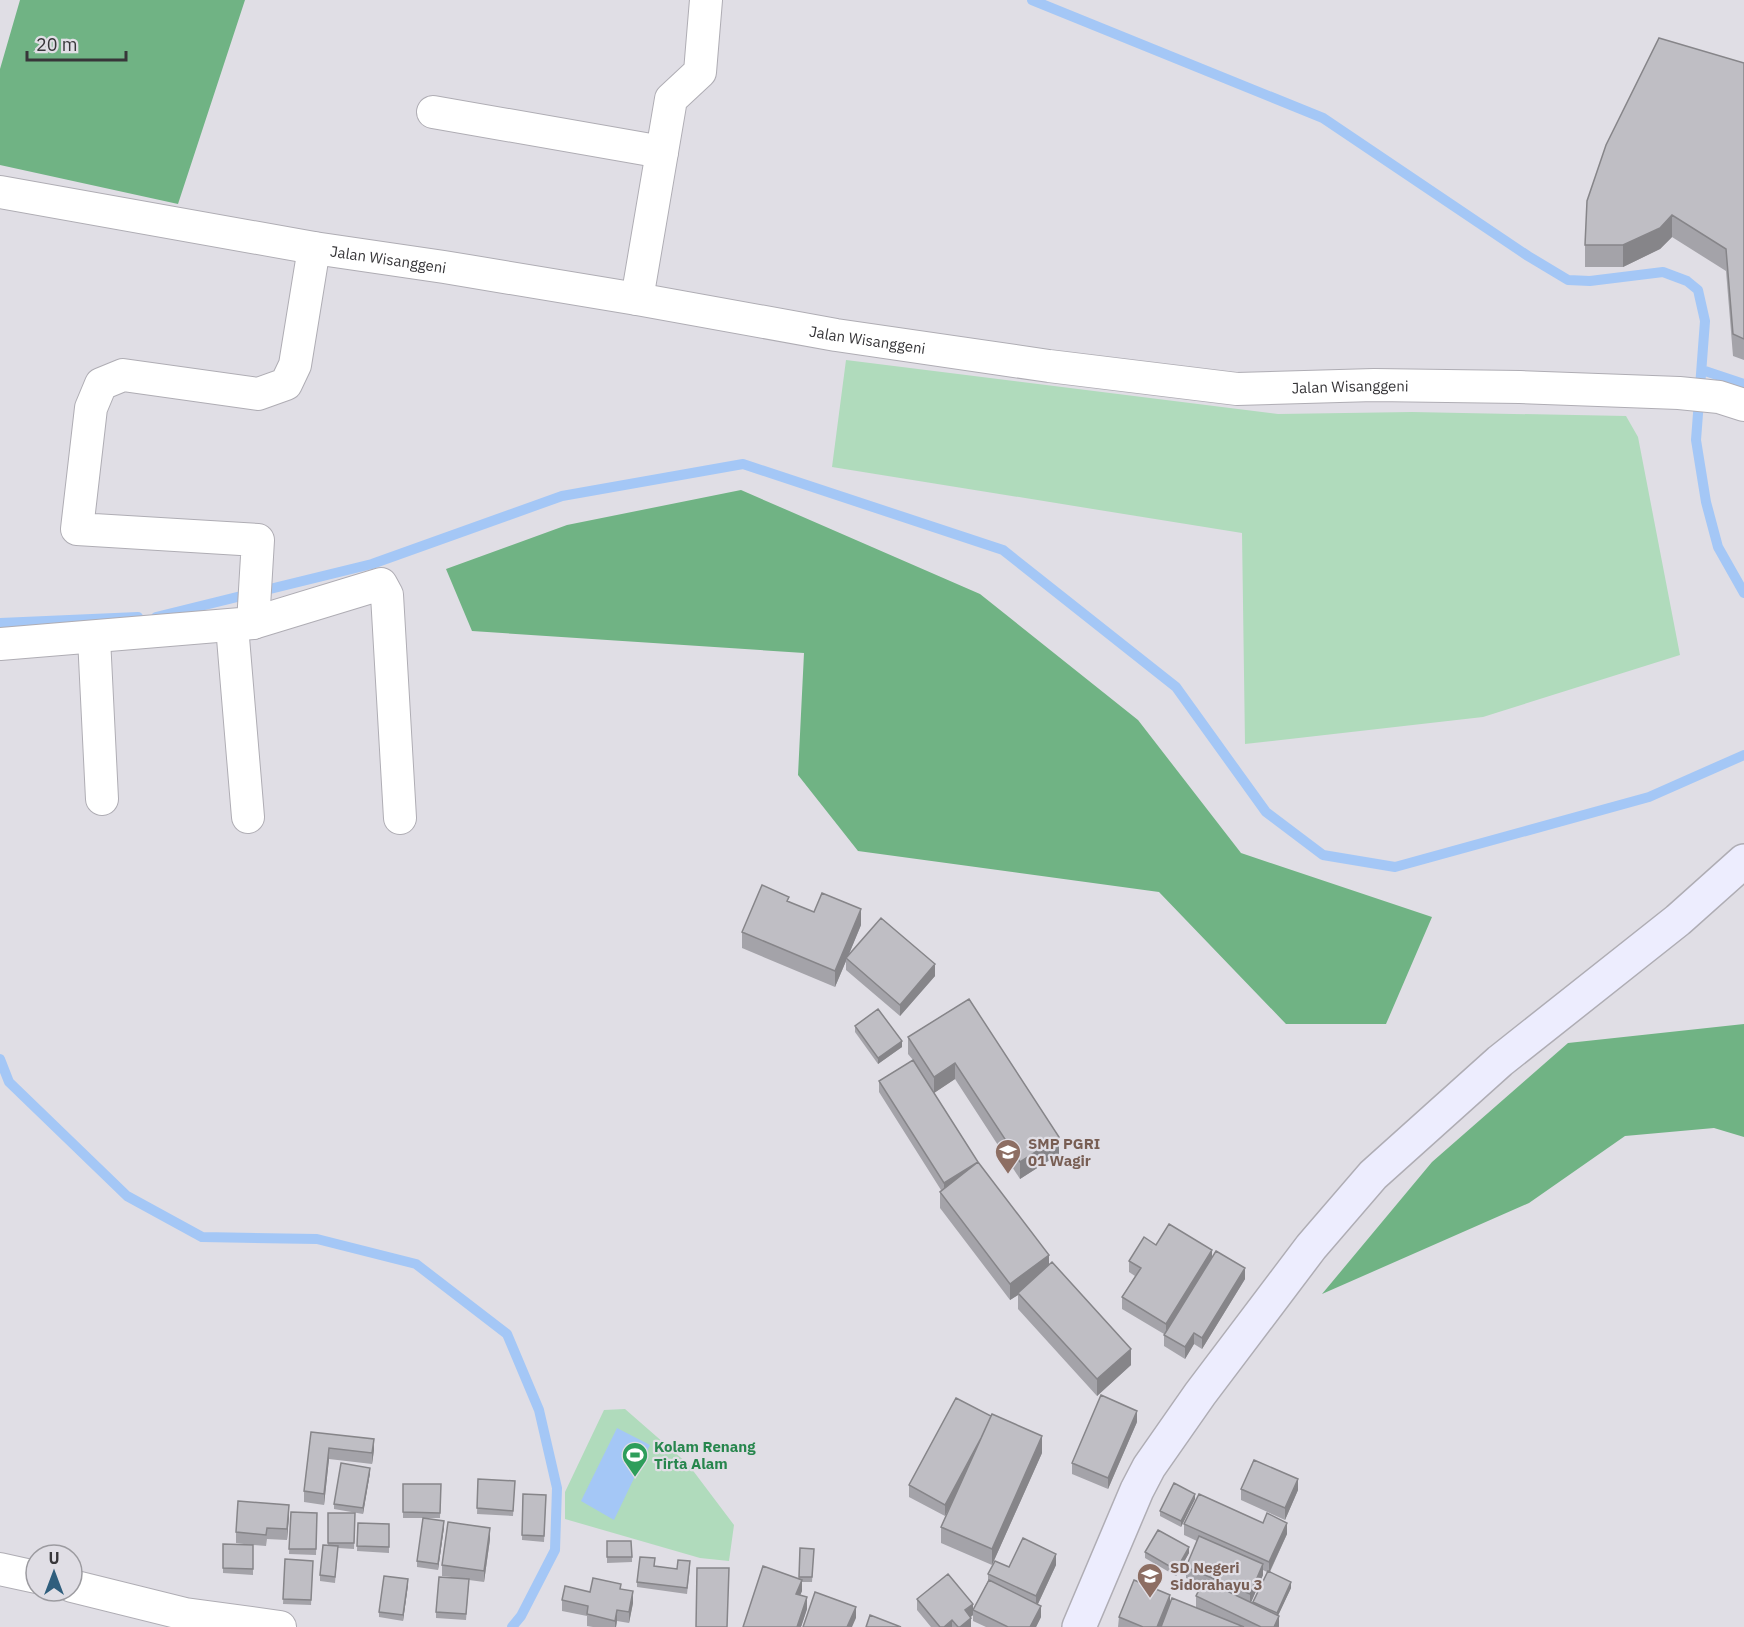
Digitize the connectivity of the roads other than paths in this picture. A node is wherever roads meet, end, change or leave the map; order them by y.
1 (706, 0) edge
2 (433, 112) dead end
3 (662, 152) junction
4 (0, 192) edge
5 (314, 248) junction
6 (637, 299) junction
7 (1732, 401) edge
8 (247, 619) junction
9 (94, 638) junction
10 (0, 644) edge
11 (102, 799) dead end
12 (248, 817) dead end
13 (400, 818) dead end
14 (1744, 861) edge
15 (0, 1569) edge
16 (24, 1574) edge
17 (84, 1589) edge
18 (280, 1627) edge
19 (1078, 1627) edge

1 - 3 street
2 - 3 street
3 - 6 street
4 - 5 street, Jalan Wisanggeni
5 - 6 street, Jalan Wisanggeni
5 - 8 street
6 - 7 street, Jalan Wisanggeni
8 - 9 street
8 - 12 street
8 - 13 street
9 - 10 street
9 - 11 street
14 - 19 main road
15 - 16 street
17 - 18 street

